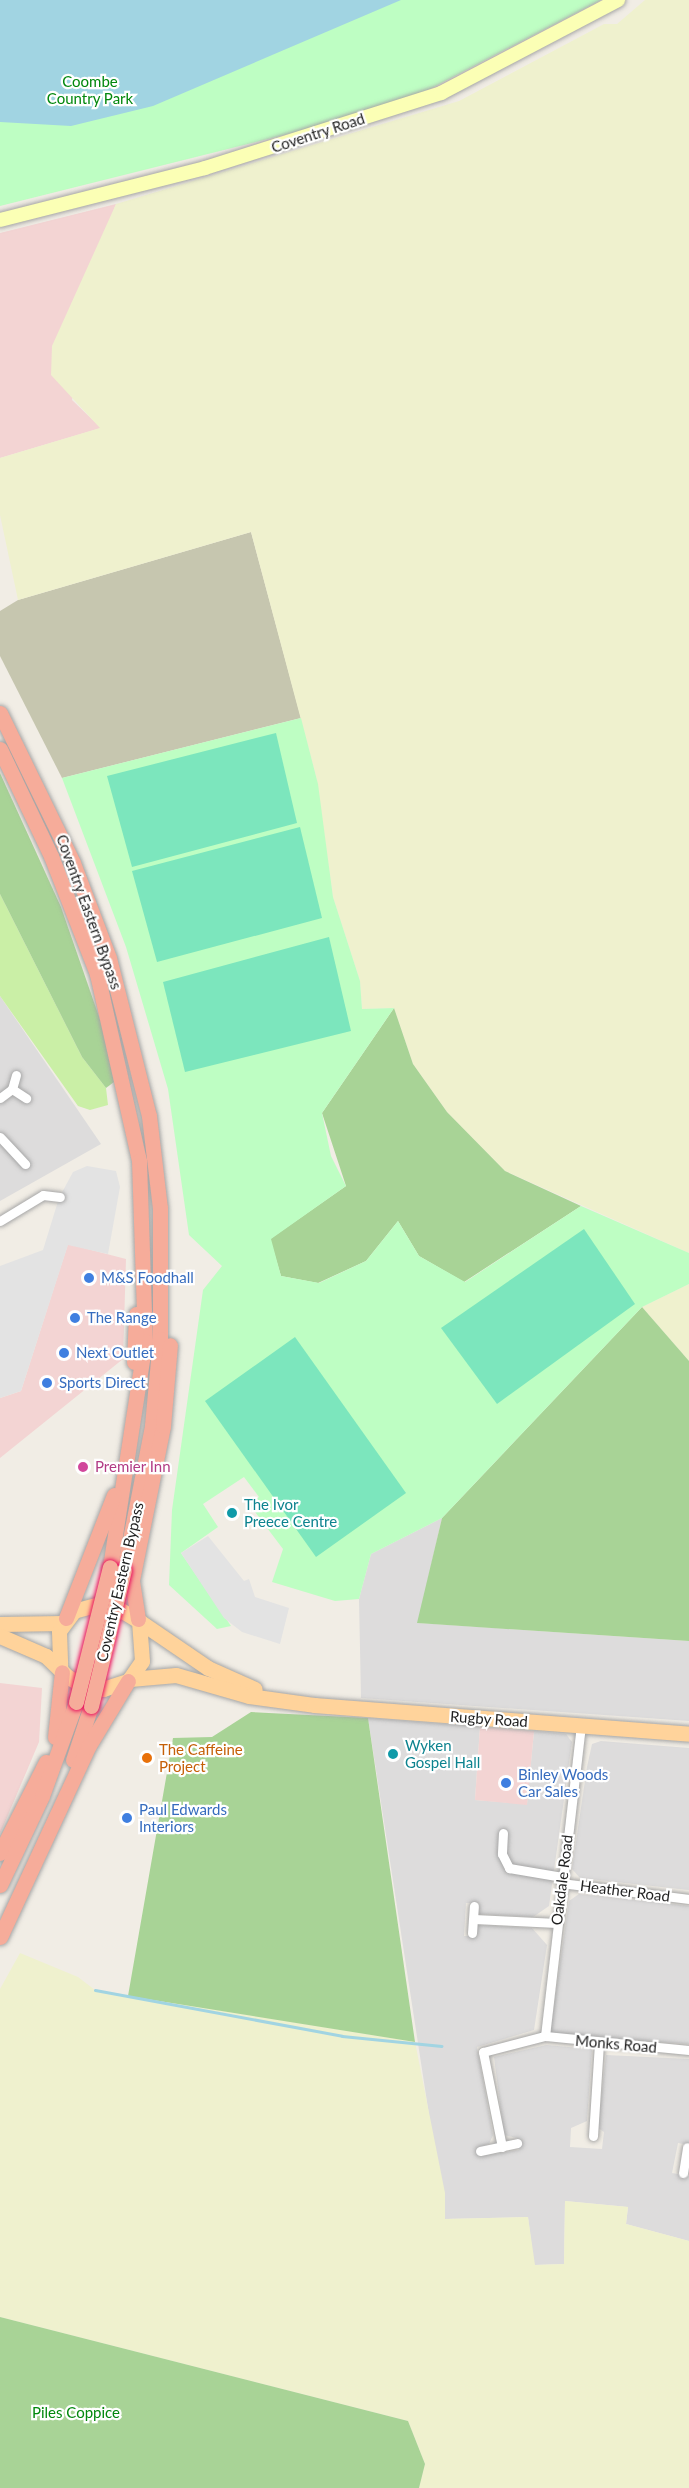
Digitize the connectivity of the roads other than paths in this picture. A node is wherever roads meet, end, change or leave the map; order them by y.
1 (618, 0) edge
2 (0, 220) edge
3 (0, 713) edge
4 (0, 749) edge
5 (109, 958) junction
6 (103, 993) junction
7 (16, 1075) dead end
8 (12, 1089) junction
9 (0, 1098) edge
10 (26, 1098) dead end
11 (0, 1137) edge
12 (25, 1164) dead end
13 (60, 1197) dead end
14 (0, 1221) edge
15 (117, 1569) junction
16 (65, 1620) junction
17 (139, 1620) junction
18 (0, 1624) edge
19 (0, 1636) edge
20 (61, 1670) junction
21 (129, 1680) junction
22 (289, 1701) junction
23 (83, 1704) junction
24 (581, 1724) junction
25 (689, 1734) edge
26 (503, 1833) dead end
27 (0, 1853) edge
28 (562, 1880) junction
29 (0, 1885) edge
30 (689, 1899) edge
31 (474, 1906) dead end
32 (474, 1919) junction
33 (0, 1922) edge
34 (556, 1923) junction
35 (472, 1933) dead end
36 (0, 1937) edge
37 (545, 2036) junction
38 (599, 2042) junction
39 (689, 2050) edge
40 (592, 2136) dead end
41 (518, 2144) dead end
42 (502, 2147) junction
43 (687, 2147) dead end
44 (480, 2151) dead end
45 (687, 2160) edge
46 (682, 2173) dead end

1 - 2 main road, Coventry Road
3 - 5 highway, Coventry Eastern Bypass
4 - 6 highway, Coventry Eastern Bypass
5 - 15 highway, Coventry Eastern Bypass
5 - 17 highway
6 - 15 highway, Coventry Eastern Bypass
6 - 16 highway
7 - 8 street
8 - 9 street
8 - 10 street
11 - 12 street
13 - 14 street
15 - 23 highway, Coventry Eastern Bypass, bridge
16 - 17 main road
16 - 18 main road
16 - 20 main road
17 - 21 main road
17 - 22 main road, Rugby Road
19 - 20 main road
20 - 21 main road
20 - 27 highway
21 - 22 main road, Rugby Road
21 - 36 highway
22 - 24 main road, Rugby Road
23 - 29 highway, Coventry Eastern Bypass
23 - 33 highway, Coventry Eastern Bypass
24 - 25 main road, Rugby Road
24 - 28 street, Oakdale Road
26 - 28 street, Heather Road
28 - 30 street, Heather Road
28 - 34 street, Oakdale Road
31 - 32 street
32 - 34 street
32 - 35 street
34 - 37 street, Oakdale Road
37 - 38 street, Monks Road
37 - 42 street
38 - 39 street, Monks Road
38 - 40 street
41 - 42 street
42 - 44 street
43 - 45 street
45 - 46 street

